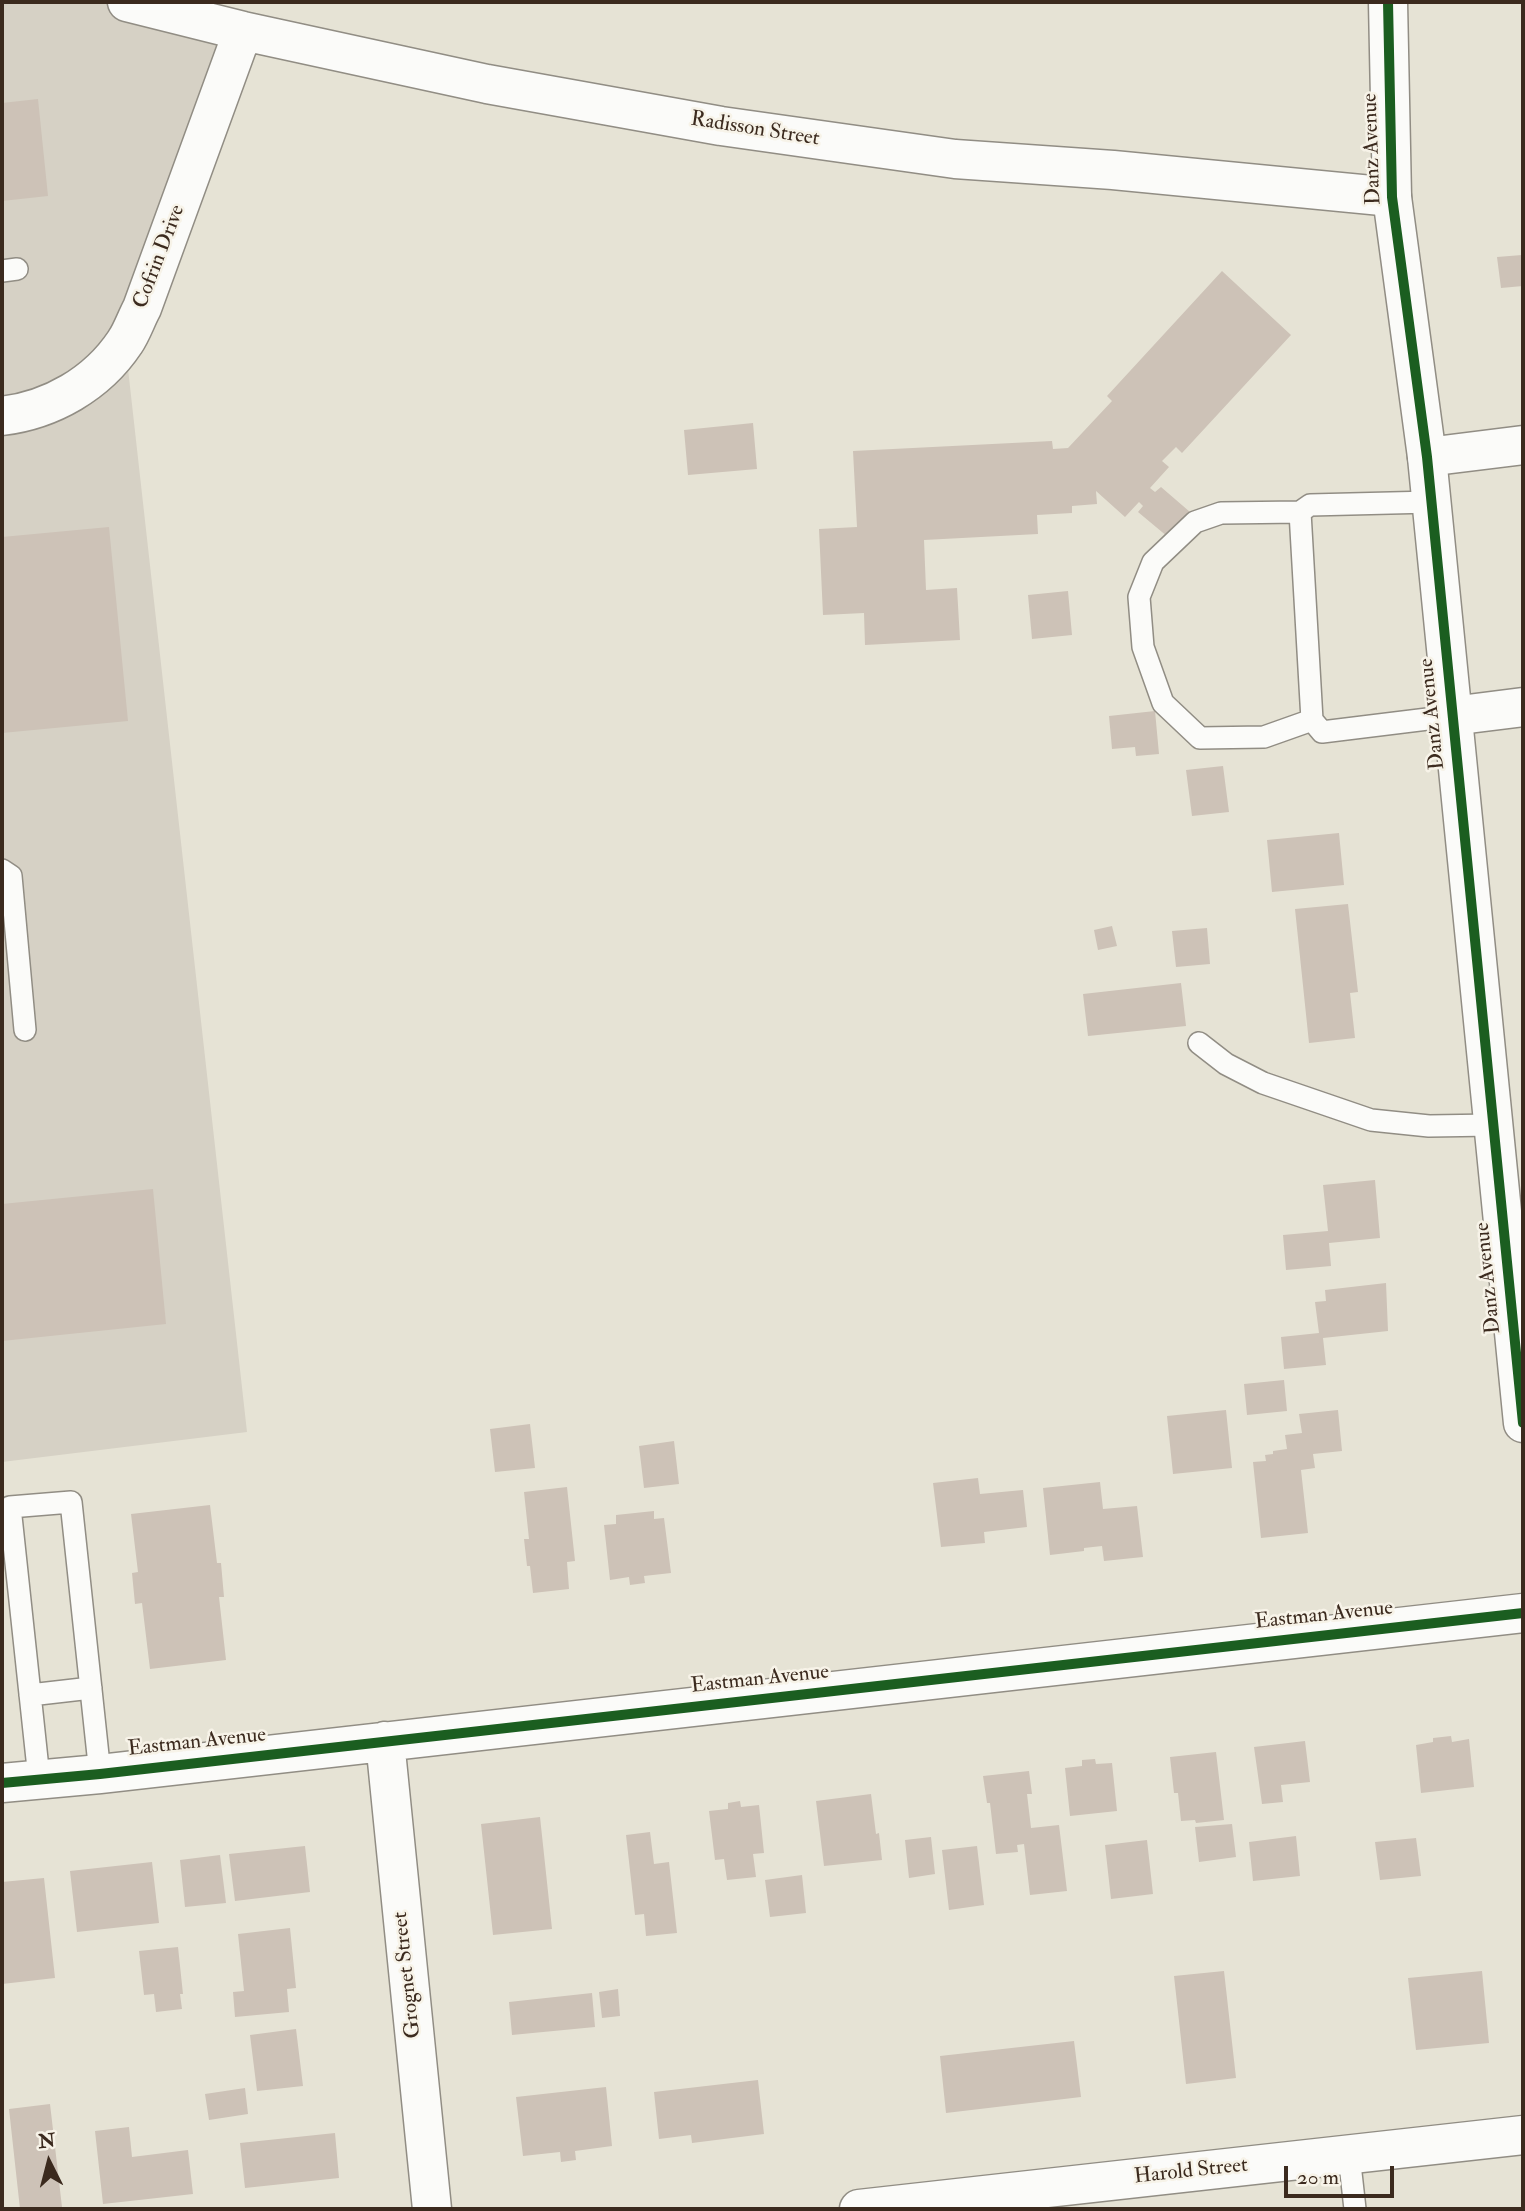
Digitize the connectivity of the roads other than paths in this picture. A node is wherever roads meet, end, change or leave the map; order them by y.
1 (127, 2) edge
2 (1388, 2) edge
3 (243, 31) junction
4 (1392, 197) junction
5 (2, 416) edge
6 (1523, 444) edge
7 (1427, 457) junction
8 (1431, 502) junction
9 (1300, 512) junction
10 (1523, 707) edge
11 (1452, 716) junction
12 (1312, 720) junction
13 (2, 870) edge
14 (25, 1030) dead end
15 (1199, 1043) dead end
16 (1493, 1125) junction
17 (1523, 1423) edge
18 (1523, 1613) edge
19 (91, 1688) junction
20 (30, 1695) junction
21 (385, 1741) junction
22 (100, 1774) junction
23 (39, 1778) junction
24 (2, 1783) edge
25 (1523, 2135) edge
26 (1349, 2155) junction
27 (432, 2209) edge
28 (859, 2209) edge
29 (1354, 2209) edge

1 - 3 street, Radisson Street
2 - 4 street, Danz Avenue
3 - 4 street, Radisson Street
3 - 5 street, Cofrin Drive
4 - 7 street, Danz Avenue
6 - 7 street
7 - 8 street, Danz Avenue
8 - 9 lane
8 - 11 street, Danz Avenue
9 - 12 lane
9 - 12 lane
10 - 11 street
11 - 12 lane
11 - 16 street, Danz Avenue
13 - 14 lane
15 - 16 lane
16 - 17 street, Danz Avenue
18 - 21 street, Eastman Avenue
19 - 20 lane
19 - 20 lane
19 - 22 lane
20 - 23 lane
21 - 22 street, Eastman Avenue
21 - 27 street, Grognet Street
22 - 23 street, Eastman Avenue
23 - 24 street, Eastman Avenue
25 - 26 street, Harold Street
26 - 28 street, Harold Street
26 - 29 lane

